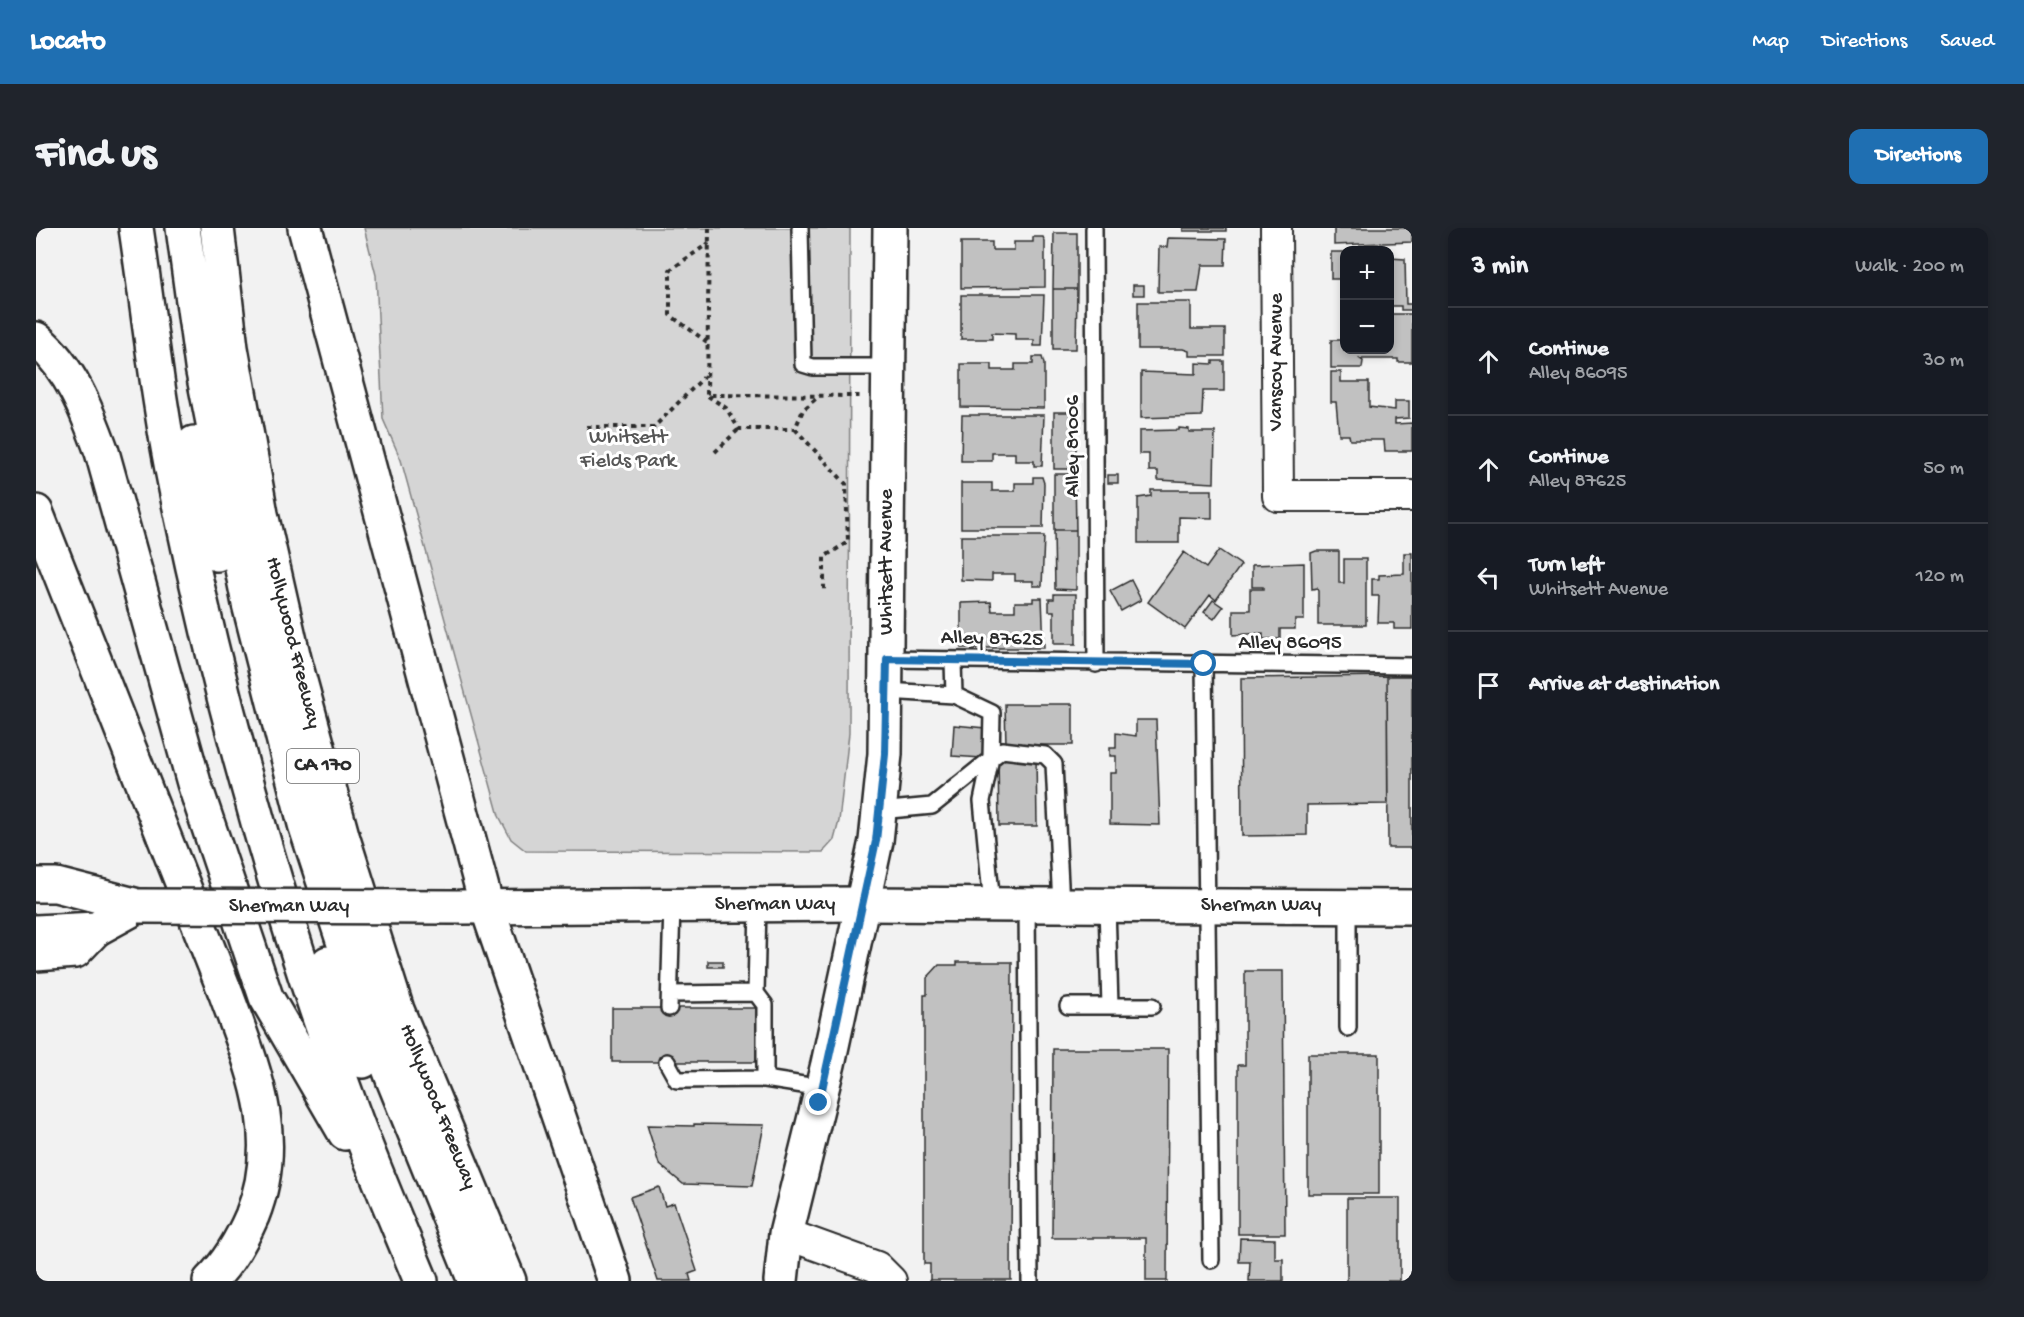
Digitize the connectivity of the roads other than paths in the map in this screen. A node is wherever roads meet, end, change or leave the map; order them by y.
1 (136, 228) edge
2 (162, 228) edge
3 (183, 228) edge
4 (217, 228) edge
5 (305, 228) edge
6 (800, 228) edge
7 (890, 228) edge
8 (1094, 228) edge
9 (1276, 228) edge
10 (36, 339) edge
11 (889, 381) junction
12 (1412, 496) edge
13 (36, 512) edge
14 (887, 659) junction
15 (953, 661) junction
16 (1096, 664) junction
17 (1204, 664) junction
18 (1412, 666) edge
19 (886, 691) junction
20 (954, 695) junction
21 (991, 758) junction
22 (879, 811) junction
23 (36, 885) edge
24 (861, 904) junction
25 (758, 905) junction
26 (992, 905) junction
27 (1027, 905) junction
28 (1061, 905) junction
29 (138, 906) junction
30 (672, 906) junction
31 (1107, 906) junction
32 (1205, 906) junction
33 (472, 907) junction
34 (1348, 907) junction
35 (1412, 907) edge
36 (96, 929) junction
37 (36, 932) edge
38 (36, 954) edge
39 (756, 993) junction
40 (1068, 1006) dead end
41 (1110, 1006) junction
42 (1152, 1006) dead end
43 (1348, 1028) dead end
44 (667, 1062) dead end
45 (765, 1079) junction
46 (822, 1088) junction
47 (400, 1230) junction
48 (786, 1234) junction
49 (1211, 1260) dead end
50 (210, 1281) edge
51 (421, 1281) edge
52 (451, 1281) edge
53 (475, 1281) edge
54 (509, 1281) edge
55 (615, 1281) edge
56 (780, 1281) edge
57 (891, 1281) edge
58 (1030, 1281) edge

1 - 47 main road
2 - 52 main road
3 - 53 main road
4 - 54 main road, Hollywood Freeway / CA 170
5 - 33 main road
6 - 11 lane
7 - 11 main road, Whitsett Avenue
8 - 16 lane, Alley 81006
9 - 12 street, Vanscoy Avenue
10 - 47 main road
11 - 14 main road, Whitsett Avenue
13 - 50 main road
14 - 15 lane, Alley 87625
14 - 19 main road, Whitsett Avenue
15 - 16 lane, Alley 87625
15 - 20 lane
16 - 17 lane, Alley 86095
17 - 18 lane, Alley 86095
17 - 32 lane
19 - 20 lane
19 - 22 main road, Whitsett Avenue
20 - 21 lane
21 - 22 lane
21 - 26 lane
21 - 28 lane
22 - 24 main road, Whitsett Avenue
23 - 29 main road, Sherman Way
24 - 25 main road, Sherman Way
24 - 26 main road, Sherman Way
24 - 46 main road, Whitsett Avenue
25 - 30 main road, Sherman Way
25 - 39 lane
26 - 27 main road, Sherman Way
27 - 28 main road, Sherman Way
27 - 58 lane
28 - 31 main road, Sherman Way
29 - 33 main road, Sherman Way, bridge
29 - 36 main road, Sherman Way
30 - 33 main road, Sherman Way
30 - 39 lane
31 - 32 main road, Sherman Way
31 - 41 lane
32 - 34 main road, Sherman Way
32 - 49 lane
33 - 55 main road
34 - 35 main road, Sherman Way
34 - 43 lane
36 - 37 main road, Sherman Way
36 - 38 main road
39 - 45 lane
40 - 41 lane
41 - 42 lane
44 - 45 lane
45 - 46 lane
46 - 48 main road, Whitsett Avenue
47 - 51 main road
48 - 56 main road, Whitsett Avenue
48 - 57 street

